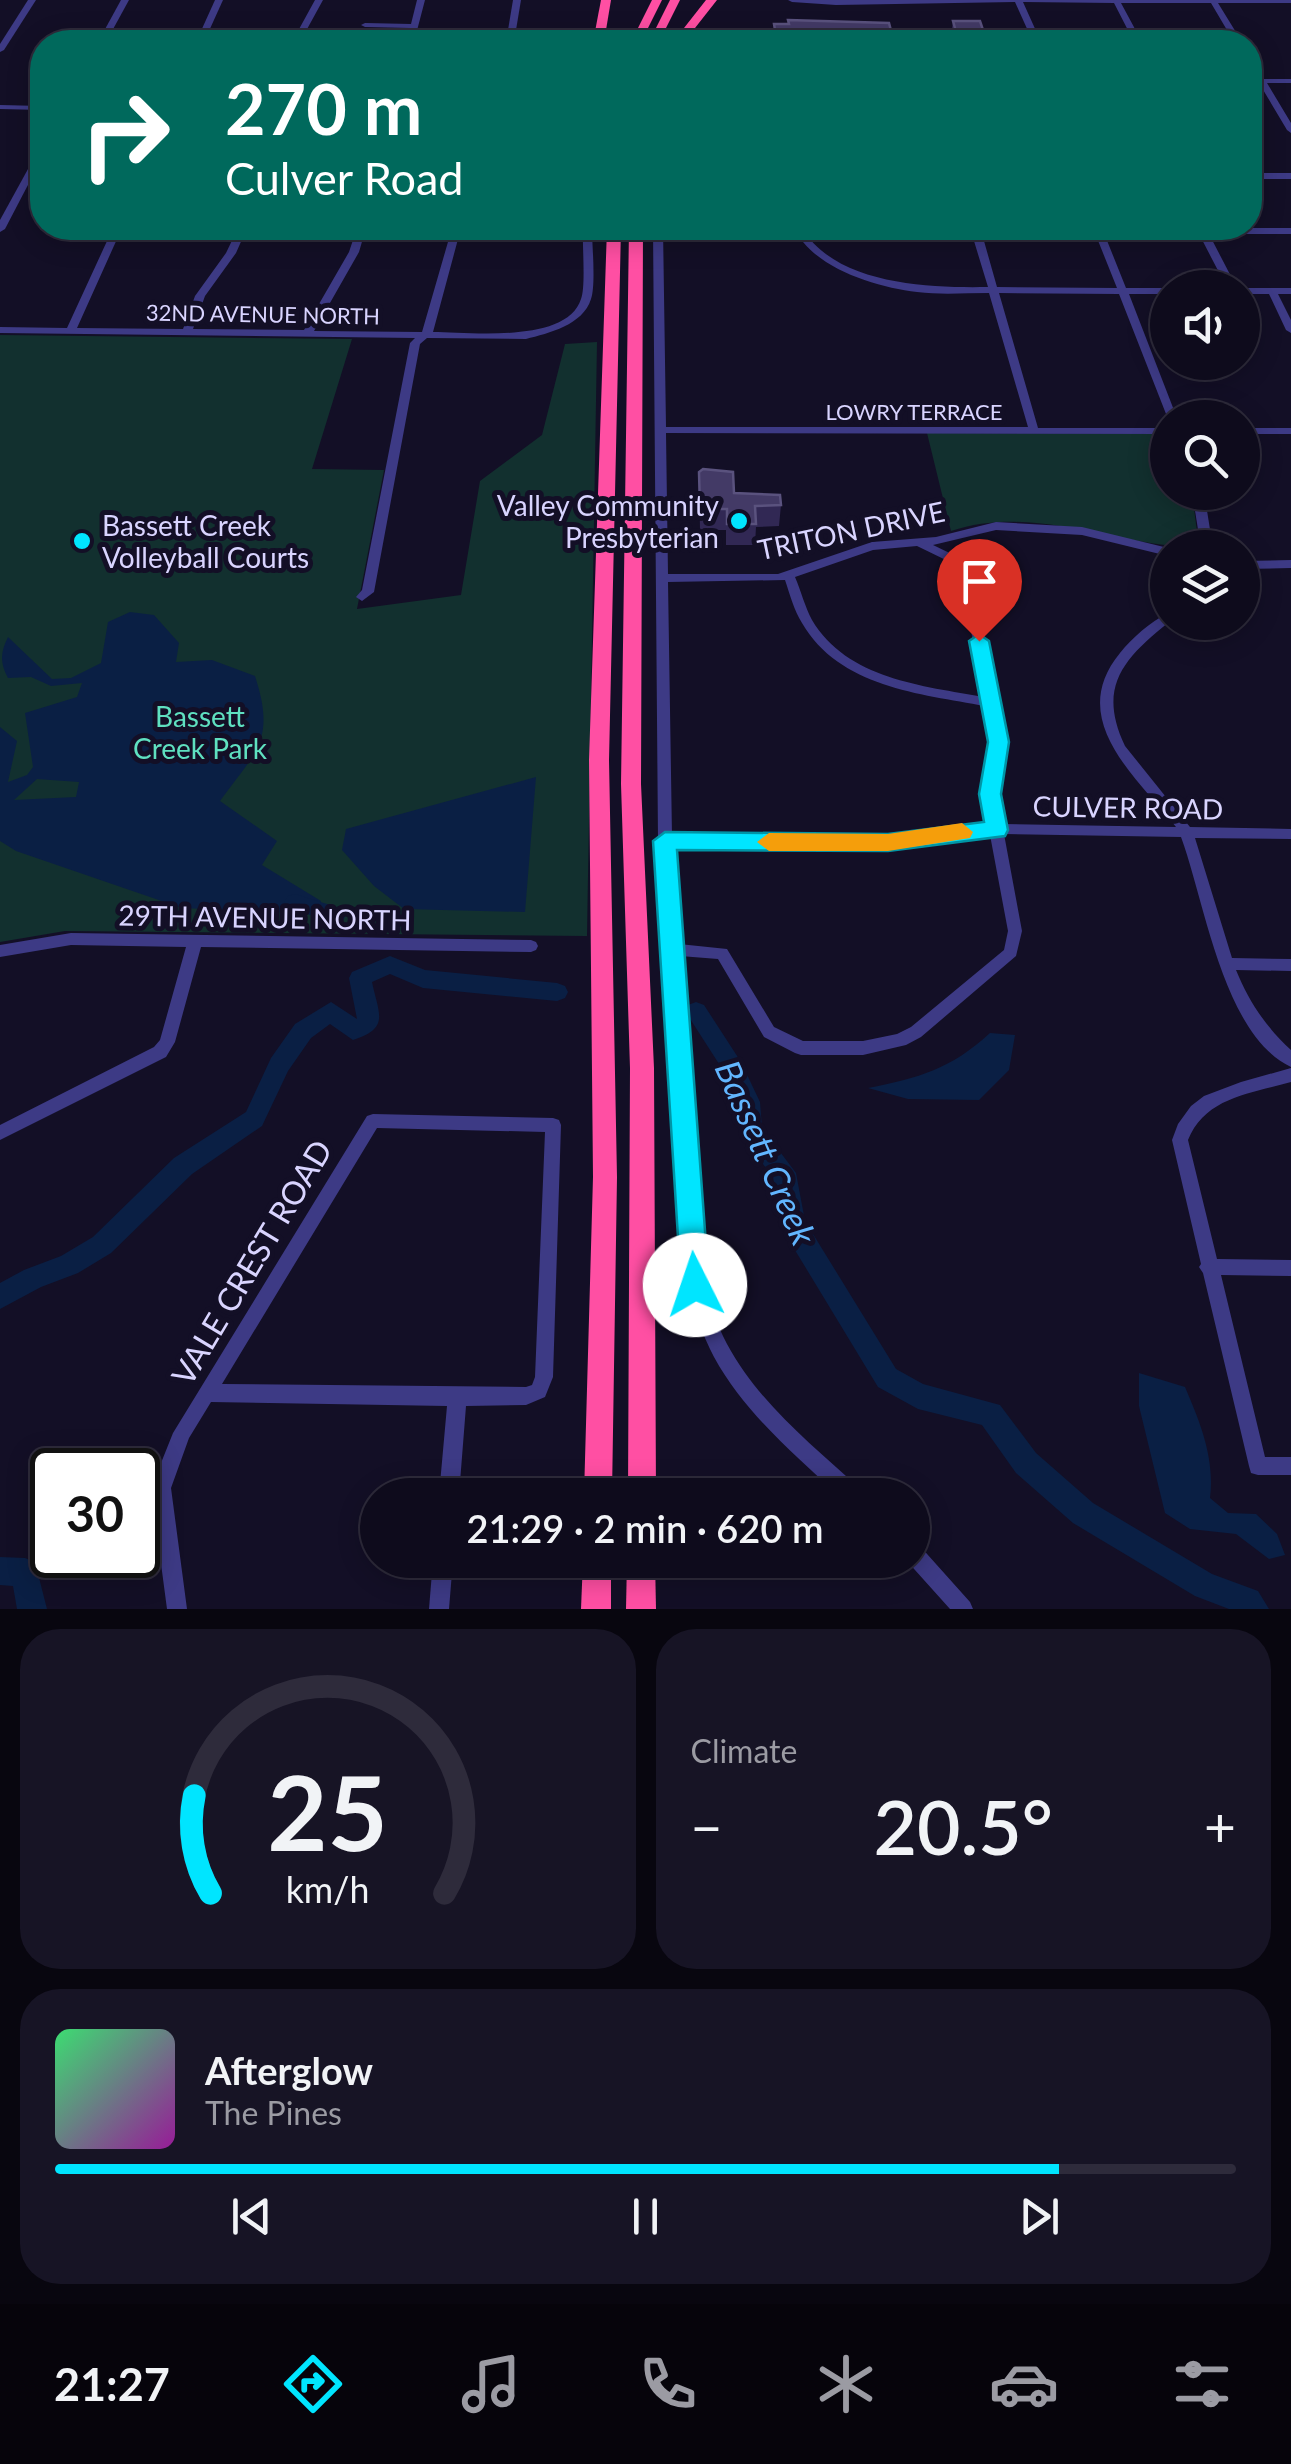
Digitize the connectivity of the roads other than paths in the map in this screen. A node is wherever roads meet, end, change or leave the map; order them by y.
1 (32, 0) edge
2 (125, 0) edge
3 (219, 0) edge
4 (319, 0) edge
5 (421, 0) edge
6 (517, 0) edge
7 (606, 0) edge
8 (657, 0) edge
9 (675, 0) edge
10 (712, 0) edge
11 (792, 0) edge
12 (1017, 0) edge
13 (1116, 0) edge
14 (1213, 0) edge
15 (1291, 1) edge
16 (365, 25) dead end
17 (414, 26) junction
18 (109, 30) edge
19 (205, 30) edge
20 (302, 30) edge
21 (413, 30) edge
22 (512, 30) edge
23 (600, 30) edge
24 (642, 30) edge
25 (660, 30) edge
26 (688, 30) edge
27 (1031, 30) edge
28 (1132, 30) edge
29 (1231, 30) edge
30 (0, 50) edge
31 (1262, 81) joint
32 (1291, 81) edge
33 (0, 107) edge
34 (30, 108) edge
35 (1291, 130) edge
36 (30, 173) edge
37 (1262, 176) edge
38 (1291, 176) edge
39 (0, 229) edge
40 (1262, 230) edge
41 (1291, 231) edge
42 (112, 240) edge
43 (237, 240) edge
44 (358, 240) edge
45 (453, 240) edge
46 (587, 240) edge
47 (607, 240) edge
48 (613, 240) edge
49 (636, 240) edge
50 (658, 240) edge
51 (804, 240) edge
52 (978, 240) edge
53 (1103, 240) edge
54 (1208, 240) edge
55 (612, 264) junction
56 (1223, 270) edge
57 (990, 290) junction
58 (1122, 291) junction
59 (1150, 291) edge
60 (1260, 292) edge
61 (1272, 292) junction
62 (1291, 292) edge
63 (0, 330) edge
64 (1291, 330) edge
65 (72, 331) junction
66 (187, 333) junction
67 (307, 334) junction
68 (420, 336) junction
69 (1165, 400) edge
70 (660, 430) junction
71 (1034, 431) junction
72 (1260, 431) edge
73 (1291, 431) edge
74 (1150, 432) edge
75 (918, 542) junction
76 (1150, 547) edge
77 (1291, 564) edge
78 (1260, 565) edge
79 (789, 576) junction
80 (662, 578) junction
81 (362, 597) dead end
82 (1150, 634) edge
83 (992, 702) junction
84 (996, 830) junction
85 (1186, 833) junction
86 (1291, 834) edge
87 (665, 841) junction
88 (195, 941) junction
89 (531, 946) dead end
90 (672, 948) junction
91 (0, 952) edge
92 (1227, 964) junction
93 (1291, 965) edge
94 (1291, 1060) edge
95 (1291, 1076) edge
96 (0, 1133) edge
97 (1208, 1267) junction
98 (1291, 1268) edge
99 (206, 1394) junction
100 (457, 1397) junction
101 (1291, 1466) edge
102 (450, 1478) edge
103 (598, 1478) edge
104 (642, 1478) edge
105 (834, 1478) edge
106 (930, 1572) edge
107 (442, 1578) edge
108 (597, 1578) edge
109 (641, 1578) edge
110 (177, 1609) edge
111 (439, 1609) edge
112 (596, 1609) edge
113 (641, 1609) edge
114 (963, 1609) edge

1 - 30 street
2 - 18 street
3 - 19 street
4 - 20 street
5 - 17 street
6 - 22 street
7 - 23 highway
8 - 24 highway
9 - 25 highway
10 - 26 highway
11 - 12 street
12 - 13 street
12 - 27 street
13 - 14 street
13 - 28 street
14 - 15 street
14 - 29 street
16 - 17 street
17 - 21 street
31 - 32 street
31 - 35 street
33 - 34 street
36 - 39 street
37 - 38 street
40 - 41 street
42 - 65 street
43 - 66 street
44 - 67 street
45 - 68 street
46 - 68 street, 32ND AVENUE NORTH
47 - 55 highway
48 - 55 highway
49 - 104 highway
50 - 70 street
51 - 57 street
52 - 57 street
53 - 58 street
54 - 56 street
55 - 103 highway
57 - 58 street
57 - 71 street
58 - 59 street
58 - 69 street
60 - 61 street
61 - 62 street
61 - 64 street
63 - 65 street, 32ND AVENUE NORTH
65 - 66 street, 32ND AVENUE NORTH
66 - 67 street, 32ND AVENUE NORTH
67 - 68 street, 32ND AVENUE NORTH
68 - 81 street
70 - 71 street, LOWRY TERRACE
70 - 80 street
71 - 74 street, LOWRY TERRACE
72 - 73 street
75 - 76 street, TRITON DRIVE
75 - 79 street, TRITON DRIVE
75 - 83 street
77 - 78 street
79 - 80 street, TRITON DRIVE
79 - 83 street
80 - 87 street
82 - 85 street
83 - 84 street
84 - 85 street, CULVER ROAD
84 - 87 street, CULVER ROAD
84 - 90 street
85 - 86 street, CULVER ROAD
85 - 92 street
87 - 90 street
88 - 89 street, 29TH AVENUE NORTH
88 - 91 street, 29TH AVENUE NORTH
88 - 96 street
90 - 105 street
92 - 93 street
92 - 94 street
95 - 97 street
97 - 98 street
97 - 101 street
99 - 100 street
99 - 100 street, VALE CREST ROAD
99 - 110 street, VALE CREST ROAD
100 - 102 street
106 - 114 street
107 - 111 street
108 - 112 highway
109 - 113 highway

